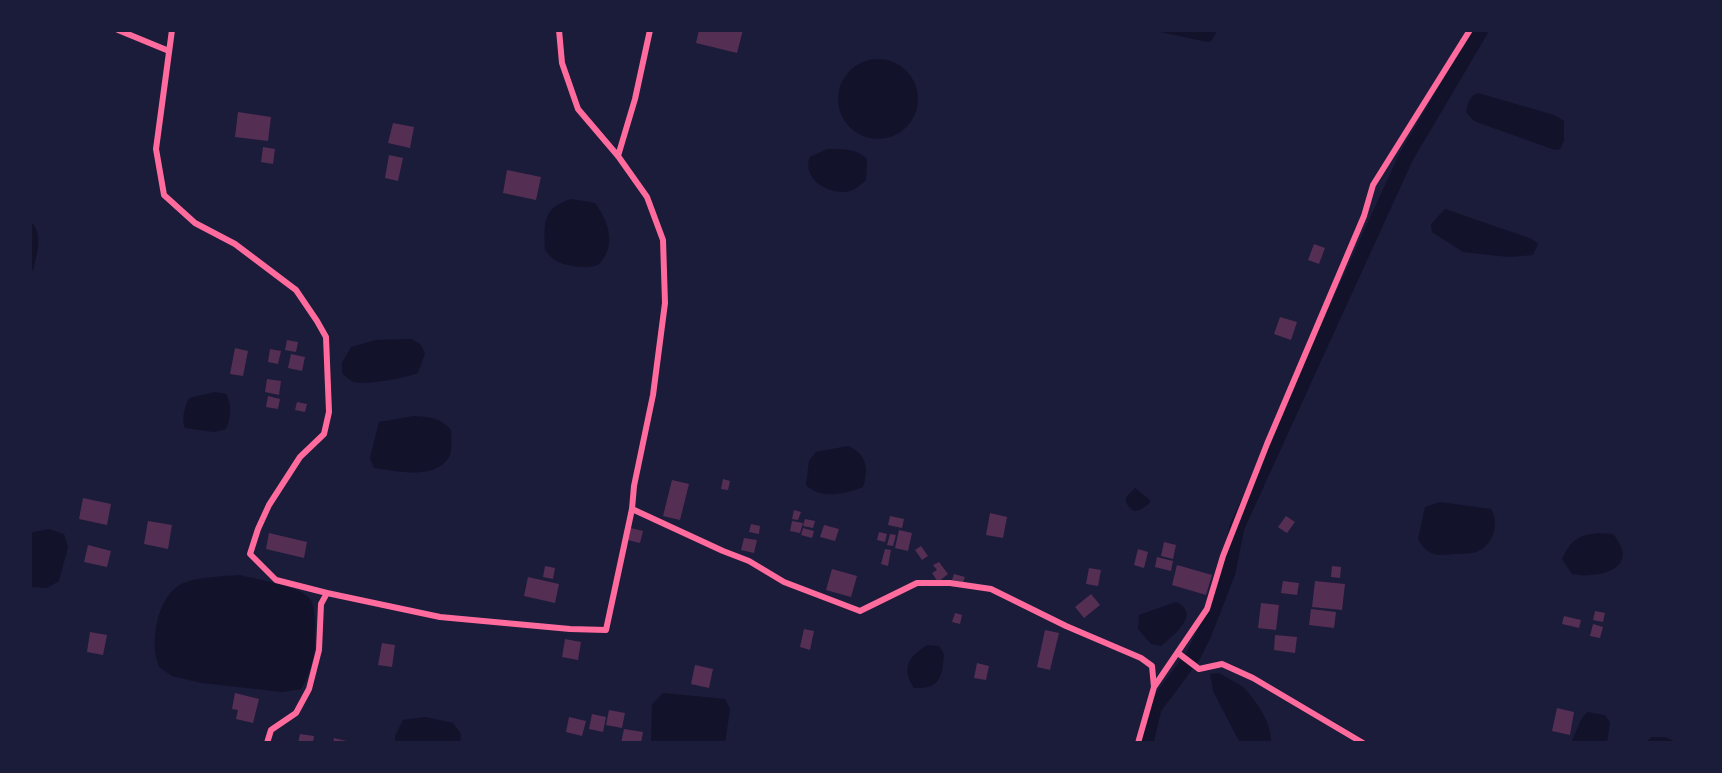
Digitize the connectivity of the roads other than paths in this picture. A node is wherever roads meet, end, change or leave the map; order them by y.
1 (118, 30) edge
2 (172, 30) edge
3 (559, 30) edge
4 (650, 30) edge
5 (1470, 30) edge
6 (169, 51) junction
7 (618, 156) junction
8 (632, 509) junction
9 (327, 592) junction
10 (1178, 652) junction
11 (1154, 687) junction
12 (267, 743) edge
13 (1138, 743) edge
14 (1363, 743) edge

1 - 6 street
2 - 6 street
3 - 7 street
4 - 7 street
5 - 10 street
6 - 9 street
7 - 8 street
8 - 9 street
8 - 11 street
9 - 12 street
10 - 11 street
10 - 14 street
11 - 13 street

